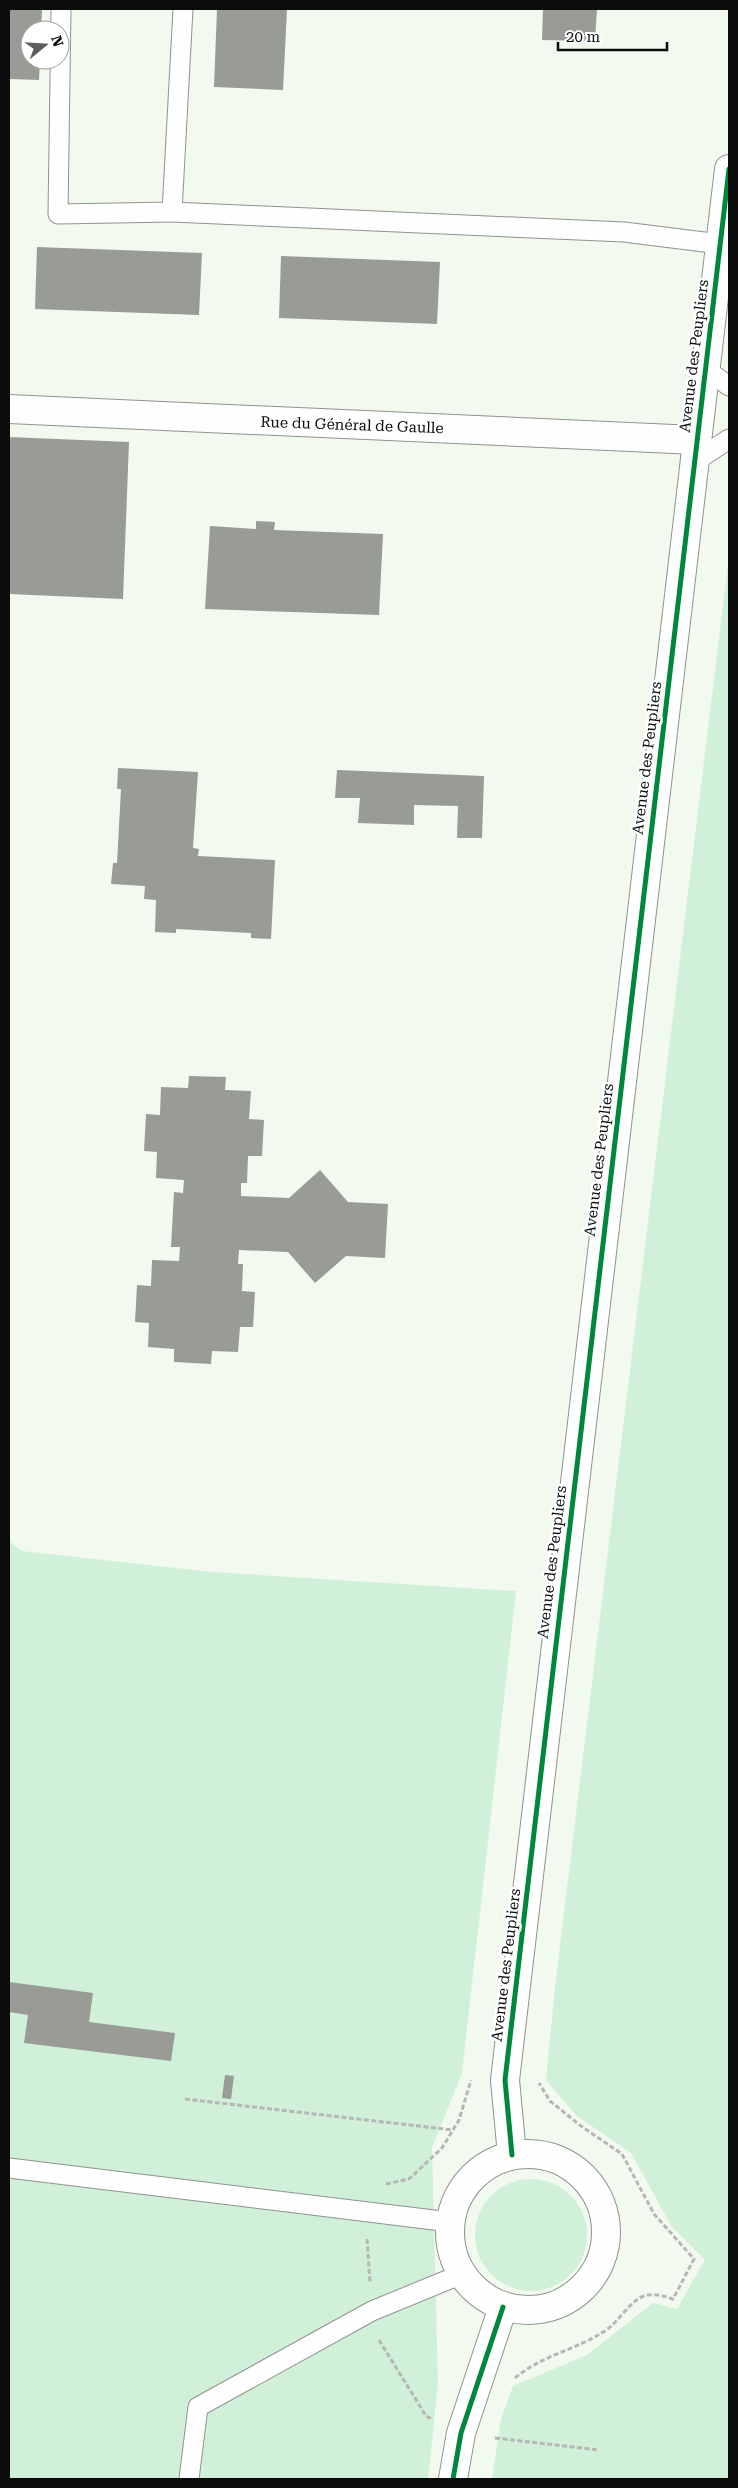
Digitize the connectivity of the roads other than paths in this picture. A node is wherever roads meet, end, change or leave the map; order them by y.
1 (61, 9) edge
2 (183, 9) edge
3 (729, 168) edge
4 (172, 212) junction
5 (720, 244) junction
6 (705, 369) junction
7 (729, 386) edge
8 (9, 409) edge
9 (729, 439) edge
10 (695, 451) junction
11 (512, 2155) junction
12 (9, 2168) edge
13 (450, 2222) junction
14 (462, 2274) junction
15 (503, 2307) junction
16 (189, 2479) edge
17 (453, 2479) edge

1 - 4 lane
2 - 4 lane
3 - 5 street, Avenue des Peupliers
4 - 5 lane
5 - 6 street, Avenue des Peupliers
6 - 7 lane
6 - 10 street, Avenue des Peupliers
8 - 10 street, Rue du Général de Gaulle
9 - 10 lane
10 - 11 street, Avenue des Peupliers
11 - 13 street
11 - 15 street
12 - 13 lane
13 - 14 street
14 - 15 street
14 - 16 lane
15 - 17 street

